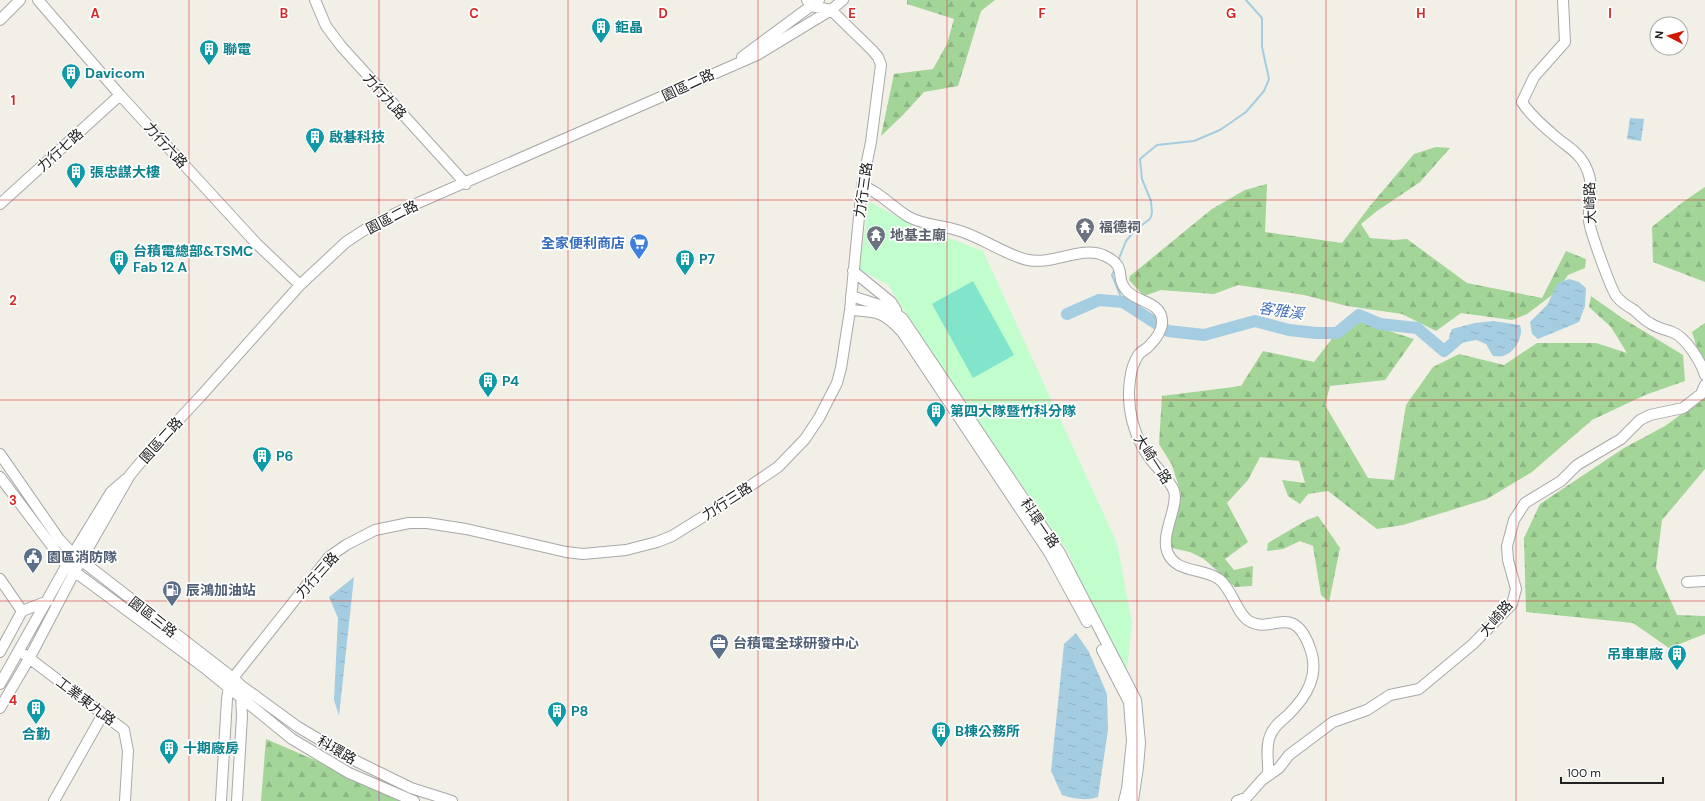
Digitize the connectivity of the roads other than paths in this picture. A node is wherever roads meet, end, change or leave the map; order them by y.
1 (20, 0) edge
2 (38, 0) edge
3 (315, 0) edge
4 (828, 0) edge
5 (843, 0) edge
6 (1563, 0) edge
7 (813, 2) edge
8 (831, 10) junction
9 (0, 20) edge
10 (730, 66) junction
11 (120, 95) junction
12 (466, 184) junction
13 (862, 186) junction
14 (0, 204) edge
15 (853, 271) junction
16 (300, 284) junction
17 (851, 296) junction
18 (850, 310) junction
19 (900, 315) junction
20 (1705, 375) edge
21 (1705, 385) edge
22 (0, 454) edge
23 (130, 475) junction
24 (0, 477) edge
25 (73, 554) junction
26 (81, 561) junction
27 (71, 569) junction
28 (0, 579) edge
29 (1705, 580) edge
30 (1687, 582) dead end
31 (48, 601) junction
32 (22, 611) junction
33 (19, 651) junction
34 (0, 652) edge
35 (30, 657) junction
36 (244, 666) junction
37 (231, 683) junction
38 (0, 684) edge
39 (241, 693) junction
40 (0, 708) edge
41 (258, 710) junction
42 (103, 714) junction
43 (242, 716) junction
44 (1262, 780) junction
45 (54, 801) edge
46 (124, 801) edge
47 (221, 801) edge
48 (237, 801) edge
49 (414, 801) edge
50 (452, 801) edge
51 (1124, 801) edge
52 (1133, 801) edge
53 (1237, 801) edge

1 - 9 street
2 - 11 street, 力行六路
3 - 12 street, 力行九路
4 - 8 street, 力行三路
5 - 8 street, 園區二路
6 - 20 street, 大崎路
7 - 8 street
7 - 10 street, 園區二路
8 - 10 street, 園區二路
8 - 13 street, 力行三路
10 - 12 street, 園區二路
11 - 14 street, 力行七路
11 - 16 street, 力行六路
12 - 16 street, 園區二路
13 - 15 street, 力行三路
13 - 44 street, 大崎一路
15 - 17 street, 力行三路
15 - 19 street
16 - 23 street, 園區二路
17 - 18 street, 力行三路
17 - 19 street, 科環一路
18 - 36 street, 力行三路
18 - 51 street, 科環一路
19 - 52 street, 科環一路
21 - 44 street, 大崎路
22 - 25 street, 園區三路
23 - 25 street, 園區二路
23 - 26 street, 園區二路
24 - 27 street, 園區三路
25 - 26 street, 園區三路
25 - 27 street, 園區二路
26 - 27 street, 園區二路
26 - 37 street, 園區三路
27 - 31 street, 園區二路
27 - 35 street, 園區二路
27 - 37 street, 園區三路
28 - 32 street
29 - 30 street
31 - 32 street
31 - 33 street, 園區二路
32 - 34 street
33 - 35 street, 工業東九路
33 - 38 street, 園區二路
35 - 40 street, 園區二路
35 - 42 street, 工業東九路
36 - 37 street, 力行三路
36 - 39 street
37 - 39 street, 科環路
37 - 47 street
39 - 41 street, 科環路
39 - 43 street
39 - 50 street, 科環路
41 - 43 street
41 - 49 street, 科環路
42 - 45 street
42 - 46 street, 工業東九路
43 - 48 street
44 - 53 street, 大崎路

